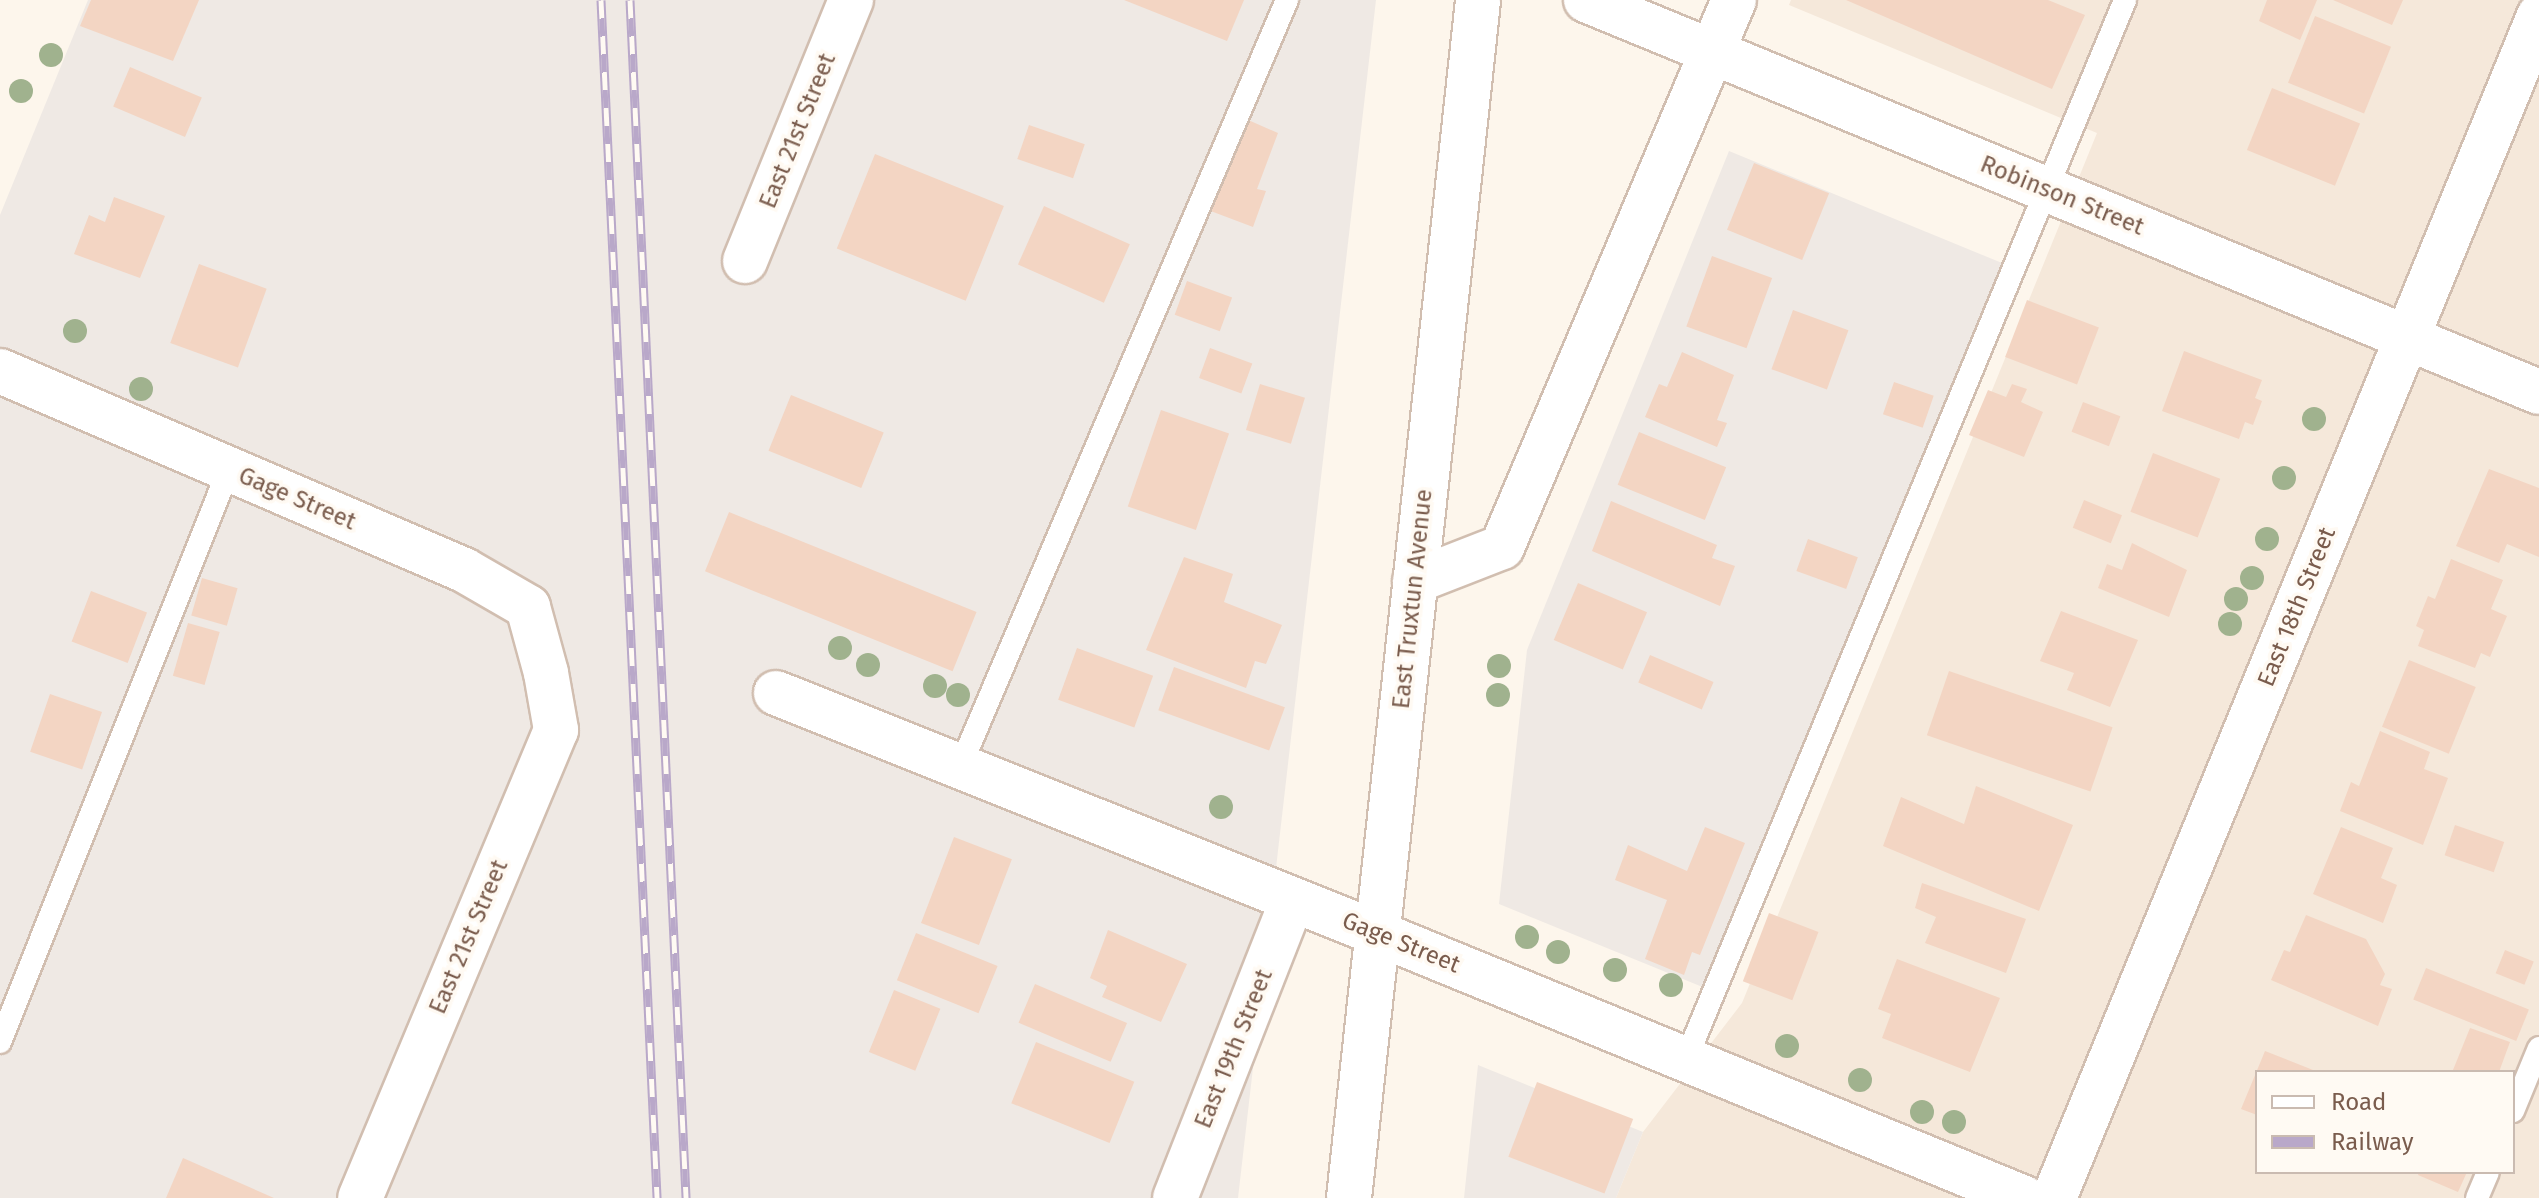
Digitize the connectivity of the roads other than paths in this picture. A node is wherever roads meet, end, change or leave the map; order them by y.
1 (851, 0) edge
2 (1287, 0) edge
3 (1478, 0) edge
4 (1586, 0) edge
5 (1734, 0) edge
6 (2125, 0) edge
7 (2539, 16) edge
8 (1715, 52) junction
9 (2048, 191) junction
10 (745, 261) dead end
11 (2407, 338) junction
12 (0, 371) edge
13 (2539, 392) edge
14 (229, 469) junction
15 (1415, 581) junction
16 (546, 673) joint
17 (776, 693) dead end
18 (960, 767) junction
19 (1292, 901) junction
20 (1377, 933) junction
21 (0, 1042) edge
22 (2539, 1048) edge
23 (1686, 1059) junction
24 (2515, 1106) edge
25 (2487, 1174) edge
26 (360, 1198) edge
27 (1175, 1198) edge
28 (1349, 1198) edge
29 (2024, 1198) edge
30 (2054, 1198) edge
31 (2477, 1198) edge

1 - 10 street, East 21st Street
2 - 18 lane
3 - 15 street, East Truxtun Avenue
4 - 8 street, Robinson Street
5 - 8 street
6 - 9 lane
7 - 11 street, East 18th Street
8 - 9 street, Robinson Street
8 - 15 street
9 - 11 street, Robinson Street
9 - 23 lane
11 - 13 street, Robinson Street
11 - 30 street, East 18th Street
12 - 14 street, Gage Street
14 - 16 street, Gage Street
14 - 21 lane
15 - 20 street, East Truxtun Avenue
16 - 26 street, East 21st Street
17 - 18 street, Gage Street
18 - 19 street, Gage Street
19 - 20 street, Gage Street
19 - 27 street, East 19th Street
20 - 23 street, Gage Street
20 - 28 street, East Truxtun Avenue
22 - 24 lane
23 - 29 street, Gage Street
25 - 31 lane

